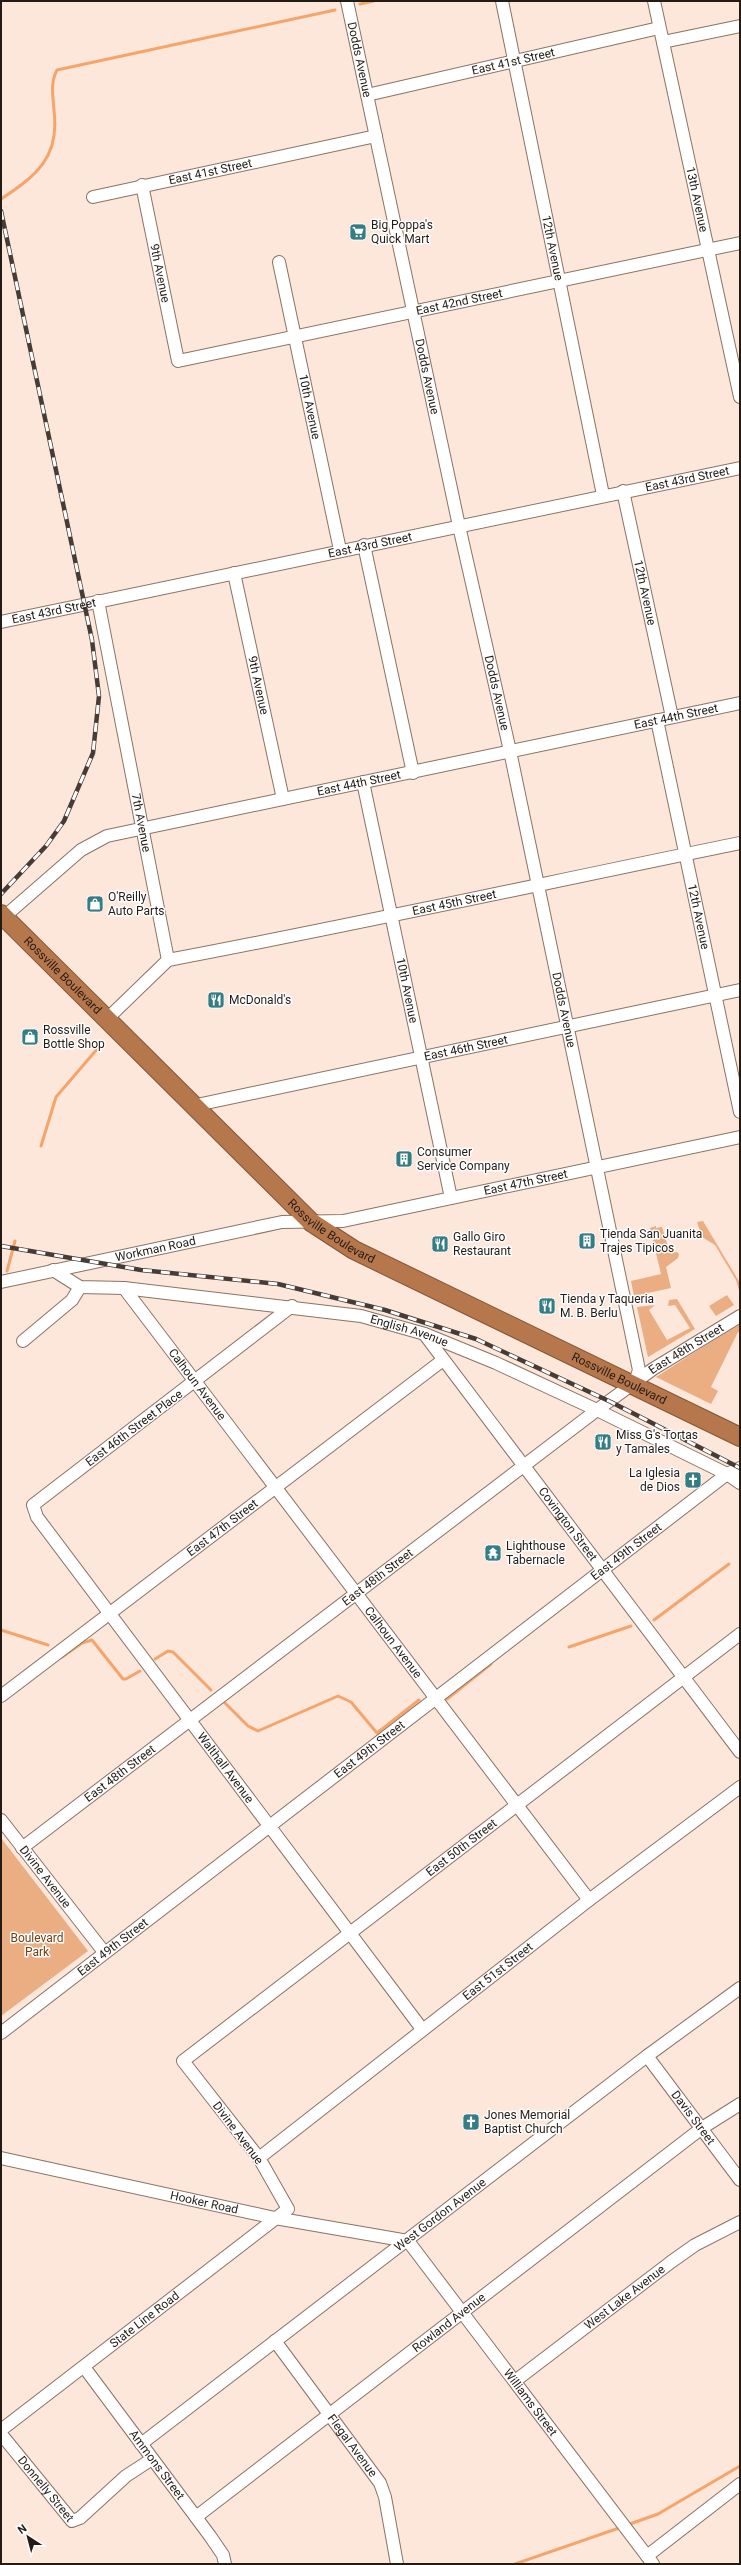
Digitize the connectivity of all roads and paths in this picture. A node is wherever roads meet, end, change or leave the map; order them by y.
1 (347, 1) edge
2 (502, 1) edge
3 (654, 1) edge
4 (740, 26) edge
5 (659, 28) junction
6 (663, 42) junction
7 (515, 61) junction
8 (367, 95) junction
9 (376, 136) junction
10 (142, 185) junction
11 (93, 197) dead end
12 (740, 242) edge
13 (707, 249) junction
14 (279, 262) dead end
15 (560, 280) junction
16 (413, 312) junction
17 (294, 336) junction
18 (178, 361) joint
19 (740, 397) edge
20 (740, 468) edge
21 (623, 491) junction
22 (603, 495) junction
23 (459, 526) junction
24 (364, 545) junction
25 (340, 550) junction
26 (234, 573) junction
27 (98, 601) junction
28 (1, 622) edge
29 (740, 702) edge
30 (672, 717) junction
31 (657, 720) junction
32 (510, 751) junction
33 (412, 773) junction
34 (363, 782) junction
35 (283, 799) junction
36 (143, 828) junction
37 (740, 843) edge
38 (685, 854) junction
39 (537, 884) junction
40 (391, 914) junction
41 (2, 916) edge
42 (168, 960) junction
43 (740, 990) edge
44 (715, 995) junction
45 (106, 1020) junction
46 (568, 1026) junction
47 (420, 1057) junction
48 (192, 1106) junction
49 (740, 1112) edge
50 (740, 1137) edge
51 (598, 1168) junction
52 (451, 1198) junction
53 (311, 1222) junction
54 (53, 1270) junction
55 (1, 1282) edge
56 (80, 1287) junction
57 (124, 1288) junction
58 (292, 1306) junction
59 (740, 1316) edge
60 (425, 1334) junction
61 (23, 1341) dead end
62 (443, 1360) junction
63 (195, 1381) junction
64 (634, 1385) junction
65 (597, 1410) junction
66 (740, 1437) edge
67 (522, 1466) junction
68 (740, 1468) edge
69 (727, 1474) junction
70 (740, 1483) edge
71 (275, 1486) junction
72 (33, 1505) joint
73 (603, 1572) junction
74 (356, 1593) junction
75 (109, 1613) junction
76 (740, 1634) edge
77 (682, 1678) junction
78 (1, 1696) edge
79 (437, 1699) junction
80 (190, 1720) junction
81 (740, 1752) edge
82 (740, 1787) edge
83 (515, 1804) junction
84 (1, 1820) edge
85 (270, 1826) junction
86 (22, 1848) junction
87 (589, 1900) junction
88 (350, 1934) junction
89 (104, 1952) junction
90 (740, 1988) edge
91 (422, 2029) junction
92 (1, 2033) edge
93 (647, 2056) junction
94 (183, 2061) joint
95 (740, 2104) edge
96 (702, 2128) junction
97 (1, 2158) edge
98 (258, 2158) junction
99 (740, 2180) edge
100 (288, 2209) joint
101 (276, 2218) junction
102 (740, 2222) edge
103 (408, 2242) junction
104 (463, 2313) junction
105 (275, 2341) junction
106 (84, 2367) junction
107 (515, 2381) junction
108 (331, 2414) junction
109 (1, 2430) edge
110 (1, 2434) edge
111 (141, 2444) junction
112 (152, 2459) junction
113 (740, 2484) edge
114 (196, 2517) junction
115 (650, 2560) edge
116 (225, 2564) edge
117 (397, 2564) edge

1 - 8 street, Dodds Avenue
2 - 7 street, 12th Avenue
3 - 5 street, 13th Avenue
4 - 6 street
5 - 6 street, 13th Avenue
5 - 7 street, East 41st Street
6 - 13 street, 13th Avenue
7 - 8 street, East 41st Street
7 - 15 street, 12th Avenue
8 - 9 street, Dodds Avenue
9 - 10 street, East 41st Street
9 - 16 street, Dodds Avenue
10 - 11 street, East 41st Street
10 - 18 street, 9th Avenue
12 - 13 street, East 42nd Street
13 - 15 street, East 42nd Street
13 - 19 street, 13th Avenue
14 - 17 street, 10th Avenue
15 - 16 street, East 42nd Street
15 - 22 street, 12th Avenue
16 - 17 street, East 42nd Street
16 - 23 street, Dodds Avenue
17 - 18 street, East 42nd Street
17 - 25 street, 10th Avenue
20 - 21 street, East 43rd Street
21 - 22 street, East 43rd Street
21 - 30 street, 12th Avenue
22 - 23 street, East 43rd Street
23 - 24 street, East 43rd Street
23 - 32 street, Dodds Avenue
24 - 25 street, East 43rd Street
24 - 33 street
25 - 26 street, East 43rd Street
26 - 27 street, East 43rd Street
26 - 35 street, 9th Avenue
27 - 28 street, East 43rd Street
27 - 36 street, 7th Avenue
29 - 30 street, East 44th Street
30 - 31 street, East 44th Street
31 - 32 street, East 44th Street
31 - 38 street, 12th Avenue
32 - 33 street, East 44th Street
32 - 39 street, Dodds Avenue
33 - 34 street, East 44th Street
34 - 35 street, East 44th Street
34 - 40 street, 10th Avenue
35 - 36 street, East 44th Street
36 - 41 street, East 44th Street
36 - 42 street, 7th Avenue
37 - 38 street, East 45th Street
38 - 39 street, East 45th Street
38 - 44 street, 12th Avenue
39 - 40 street, East 45th Street
39 - 46 street, Dodds Avenue
40 - 42 street, East 45th Street
40 - 47 street, 10th Avenue
41 - 45 highway, Rossville Boulevard
42 - 45 street
43 - 44 street, East 46th Street
44 - 46 street, East 46th Street
44 - 49 street, 12th Avenue
45 - 48 highway, Rossville Boulevard
46 - 47 street, East 46th Street
46 - 51 street, Dodds Avenue
47 - 48 street, East 46th Street
47 - 52 street, 10th Avenue
48 - 53 highway, Rossville Boulevard
50 - 51 street, East 47th Street
51 - 52 street, East 47th Street
51 - 64 street, Dodds Avenue
52 - 53 street, East 47th Street
53 - 54 street, Workman Road
53 - 64 highway, Rossville Boulevard
54 - 55 street, Workman Road
54 - 56 street
56 - 57 street, English Avenue
56 - 61 street
57 - 58 street, English Avenue
57 - 63 street, Calhoun Avenue
58 - 60 street, English Avenue
58 - 63 street, East 46th Street Place
59 - 64 street, East 48th Street
60 - 62 street, Covington Street
60 - 65 street, English Avenue
62 - 67 street, Covington Street
62 - 71 street, East 47th Street
63 - 71 street, Calhoun Avenue
63 - 72 street, East 46th Street Place
64 - 65 street, East 48th Street
64 - 66 highway, Rossville Boulevard
65 - 67 street, East 48th Street
65 - 69 street, English Avenue
67 - 73 street, Covington Street
67 - 74 street, East 48th Street
68 - 69 street, East 49th Street
69 - 70 street, English Avenue
69 - 73 street, East 49th Street
71 - 74 street, Calhoun Avenue
71 - 75 street, East 47th Street
72 - 75 street, Walthall Avenue
73 - 77 street, Covington Street
73 - 79 street, East 49th Street
74 - 79 street, Calhoun Avenue
74 - 80 street, East 48th Street
75 - 78 street, East 47th Street
75 - 80 street, Walthall Avenue
76 - 77 street, East 50th Street
77 - 81 street, Covington Street
77 - 83 street, East 50th Street
79 - 83 street, Calhoun Avenue
79 - 85 street, East 49th Street
80 - 85 street, Walthall Avenue
80 - 86 street, East 48th Street
82 - 87 street, East 51st Street
83 - 87 street, Calhoun Avenue
83 - 88 street, East 50th Street
84 - 86 street, Divine Avenue
85 - 88 street, Walthall Avenue
85 - 89 street, East 49th Street
86 - 89 street, Divine Avenue
87 - 91 street, East 51st Street
88 - 91 street, Walthall Avenue
88 - 94 street, East 50th Street
89 - 92 street, East 49th Street
90 - 93 street, West Gordon Avenue
91 - 98 street, East 51st Street
93 - 96 street, Davis Street
93 - 103 street, West Gordon Avenue
94 - 98 street, Divine Avenue
95 - 96 street, Rowland Avenue
96 - 99 street, Davis Street
96 - 104 street, Rowland Avenue
97 - 101 street, Hooker Road
98 - 100 street, Divine Avenue
100 - 101 street, State Line Road
101 - 103 street, Hooker Road
101 - 106 street, State Line Road
102 - 107 street, West Lake Avenue
103 - 104 street, Williams Street
103 - 105 street, West Gordon Avenue
104 - 107 street, Williams Street
104 - 108 street, Rowland Avenue
105 - 108 street, Flegal Avenue
105 - 111 street, West Gordon Avenue
106 - 109 street, State Line Road
106 - 111 street, Ammons Street
107 - 115 street, Williams Street
108 - 114 street, Rowland Avenue
108 - 117 street, Flegal Avenue
110 - 112 street, Donnelly Street
111 - 112 street, Ammons Street
112 - 114 street, Ammons Street
113 - 115 street
114 - 116 street, Ammons Street

